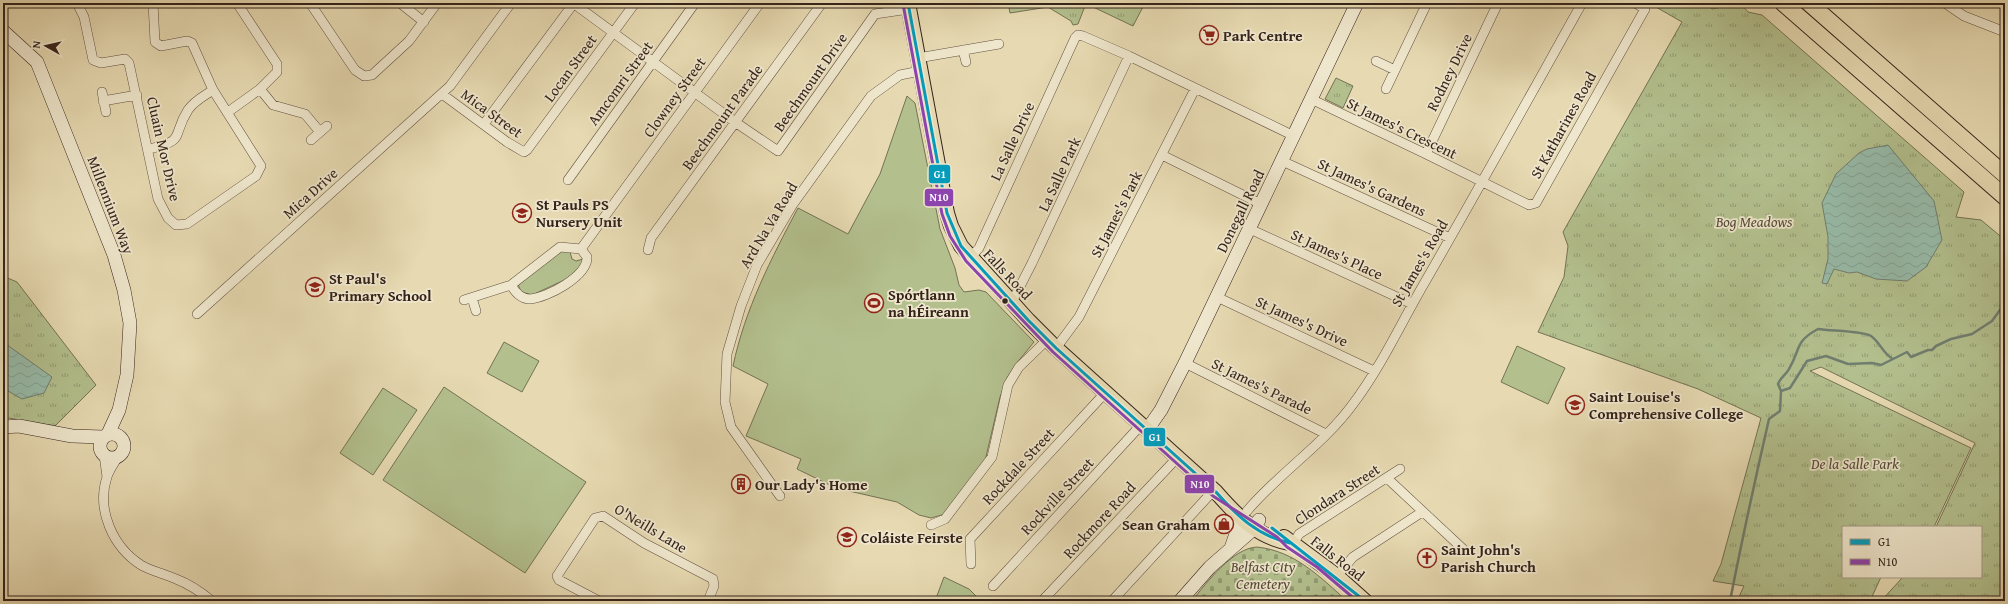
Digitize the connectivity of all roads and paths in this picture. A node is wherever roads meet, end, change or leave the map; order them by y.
1 (77, 3) edge
2 (153, 3) edge
3 (237, 3) edge
4 (310, 3) edge
5 (400, 3) edge
6 (437, 3) edge
7 (511, 3) edge
8 (573, 3) edge
9 (635, 3) edge
10 (695, 3) edge
11 (760, 3) edge
12 (822, 3) edge
13 (1357, 3) edge
14 (1427, 3) edge
15 (1498, 3) edge
16 (1582, 3) edge
17 (1635, 3) edge
18 (1783, 3) edge
19 (1809, 3) edge
20 (1945, 3) edge
21 (908, 6) edge
22 (424, 22) junction
23 (3, 31) edge
24 (2005, 32) edge
25 (613, 33) junction
26 (999, 44) dead end
27 (963, 50) junction
28 (1129, 56) junction
29 (653, 61) junction
30 (1376, 61) dead end
31 (966, 62) dead end
32 (919, 65) junction
33 (1395, 70) junction
34 (260, 89) junction
35 (1195, 89) junction
36 (1386, 89) dead end
37 (213, 90) junction
38 (695, 93) junction
39 (442, 94) junction
40 (137, 95) junction
41 (1310, 99) junction
42 (106, 112) dead end
43 (228, 112) junction
44 (735, 122) junction
45 (484, 124) junction
46 (1294, 136) junction
47 (311, 140) dead end
48 (149, 149) junction
49 (527, 150) joint
50 (1426, 154) junction
51 (1162, 156) junction
52 (1282, 161) junction
53 (2005, 175) edge
54 (568, 180) dead end
55 (1481, 182) junction
56 (2005, 197) edge
57 (1262, 204) junction
58 (1250, 229) junction
59 (1450, 238) junction
60 (581, 249) junction
61 (648, 250) dead end
62 (970, 258) junction
63 (511, 285) junction
64 (1217, 297) junction
65 (1012, 302) junction
66 (1412, 304) junction
67 (476, 311) dead end
68 (197, 314) dead end
69 (1052, 344) junction
70 (1185, 363) junction
71 (1374, 371) junction
72 (1105, 392) junction
73 (119, 410) junction
74 (3, 427) edge
75 (1144, 428) junction
76 (1326, 434) junction
77 (121, 437) junction
78 (106, 446) junction
79 (1177, 458) junction
80 (1400, 469) dead end
81 (1387, 478) junction
82 (1215, 491) junction
83 (780, 496) dead end
84 (1422, 512) junction
85 (1242, 514) junction
86 (1256, 524) junction
87 (931, 525) dead end
88 (1291, 544) junction
89 (1231, 548) junction
90 (1463, 549) dead end
91 (971, 564) dead end
92 (1336, 576) junction
93 (993, 586) dead end
94 (212, 601) edge
95 (599, 601) edge
96 (708, 601) edge
97 (1042, 601) edge
98 (1112, 601) edge
99 (1180, 601) edge
100 (1365, 601) edge

1 - 40 street, Cluain Mor Drive
2 - 37 street, Cluain Mor Drive
3 - 34 street
4 - 22 street
5 - 22 street
6 - 22 street
7 - 39 street, Mica Drive
8 - 25 street
8 - 45 street
9 - 25 street, Locan Street
10 - 29 street, Amcomri Street
11 - 38 street, Clowney Street
12 - 44 street, Beechmount Parade
13 - 41 street, Donegall Road
14 - 33 street
15 - 50 street, Rodney Drive
16 - 55 street, St James's Road
17 - 55 street, St Katharines Road
18 - 56 highway
19 - 53 highway
20 - 24 street
21 - 32 main road, Falls Road
21 - 44 street, Beechmount Drive
23 - 73 street, Millennium Way
25 - 29 street
25 - 49 street, Locan Street
26 - 27 street, Ard Na Va Road
27 - 31 street
27 - 32 street, Ard Na Va Road
28 - 35 street
28 - 62 street, La Salle Drive
28 - 65 street, La Salle Park
29 - 38 street
29 - 54 street, Amcomri Street
30 - 33 street
32 - 62 main road, Falls Road
32 - 83 street, Ard Na Va Road
33 - 36 street
34 - 43 street
34 - 47 street
35 - 46 street
35 - 51 street, St James's Park
37 - 43 street, Cluain Mor Drive
37 - 48 street
38 - 44 street
38 - 60 street, Clowney Street
39 - 45 street, Mica Street
39 - 68 street, Mica Drive
40 - 42 street
40 - 48 street, Cluain Mor Drive
41 - 46 street, Donegall Road
41 - 50 street, St James's Crescent
43 - 48 street, Cluain Mor Drive
44 - 61 street, Beechmount Parade
45 - 49 street, Mica Street
46 - 52 street, Donegall Road
50 - 55 street, St James's Crescent
51 - 57 street
51 - 69 street, St James's Park
52 - 57 street, Donegall Road
52 - 59 street, St James's Gardens
55 - 59 street, St James's Road
57 - 58 street, Donegall Road
58 - 64 street, Donegall Road
58 - 66 street, St James's Place
59 - 66 street, St James's Road
60 - 63 street
60 - 63 street
62 - 65 main road, Falls Road
63 - 67 street
64 - 70 street, Donegall Road
64 - 71 street, St James's Drive
65 - 69 main road, Falls Road
66 - 71 street, St James's Road
69 - 72 main road, Falls Road
69 - 87 street, St James's Park
70 - 75 street, Donegall Road
70 - 76 street, St James's Parade
71 - 76 street, St James's Road
72 - 75 main road, Falls Road
72 - 91 street, Rockdale Street
73 - 77 street, Millennium Way
73 - 78 street, Millennium Way
74 - 78 street
75 - 79 main road, Falls Road
75 - 93 street, Rockville Street
76 - 85 street, St James's Road
77 - 78 street
77 - 78 street, Millennium Way
78 - 94 street
79 - 82 main road, Falls Road
79 - 97 street, Rockmore Road
80 - 81 street, Clondara Street
81 - 84 street
81 - 88 street, Clondara Street
82 - 85 main road, Falls Road
82 - 98 street
84 - 90 street
84 - 92 street
85 - 86 main road, Falls Road
85 - 89 street
86 - 88 main road, Falls Road
86 - 89 street
88 - 92 main road, Falls Road
89 - 99 street
92 - 100 main road, Falls Road
95 - 96 street, O'Neills Lane

